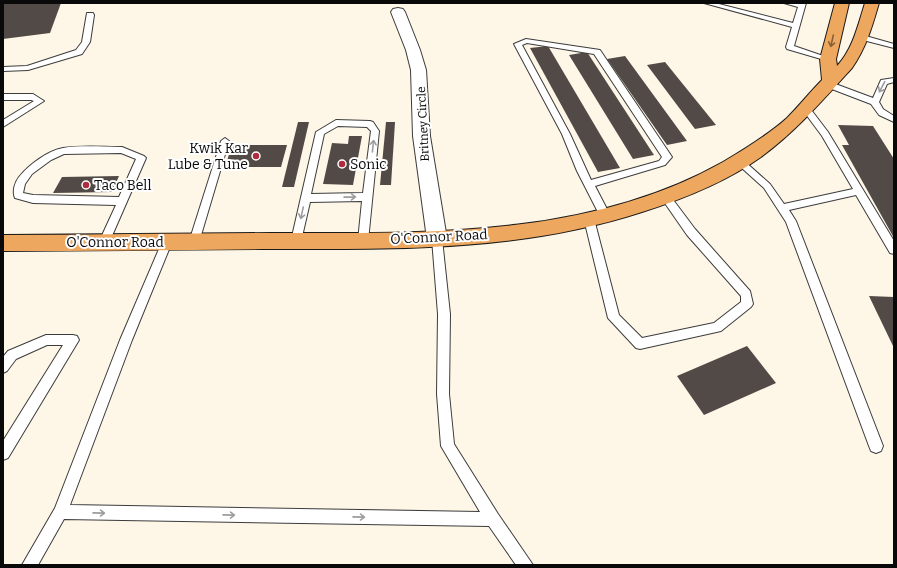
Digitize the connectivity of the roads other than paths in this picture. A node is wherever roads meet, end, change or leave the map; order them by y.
1 (707, 3) edge
2 (787, 3) edge
3 (842, 3) edge
4 (872, 3) edge
5 (802, 5) edge
6 (398, 12) dead end
7 (90, 14) dead end
8 (796, 26) junction
9 (862, 37) junction
10 (894, 46) edge
11 (828, 59) junction
12 (3, 69) edge
13 (894, 80) edge
14 (828, 82) junction
15 (3, 97) edge
16 (875, 102) junction
17 (806, 109) junction
18 (894, 119) edge
19 (3, 124) edge
20 (225, 141) dead end
21 (739, 161) junction
22 (589, 184) junction
23 (858, 191) junction
24 (665, 196) junction
25 (367, 197) junction
26 (306, 198) junction
27 (122, 201) junction
28 (782, 208) junction
29 (597, 217) junction
30 (437, 239) junction
31 (296, 241) junction
32 (362, 241) junction
33 (104, 242) junction
34 (167, 242) junction
35 (194, 242) junction
36 (4, 244) edge
37 (894, 250) edge
38 (3, 367) edge
39 (876, 446) dead end
40 (3, 453) edge
41 (60, 512) junction
42 (493, 519) junction
43 (30, 565) edge
44 (525, 565) edge

1 - 8 lane
2 - 5 lane
3 -> 11 highway
4 - 9 highway, O'Connor Road
5 - 8 lane
6 - 30 street, Britney Circle
7 - 12 lane
8 - 11 lane
9 - 10 lane
9 - 14 highway, O'Connor Road
11 - 14 highway
13 -> 16 lane
14 - 16 lane
14 - 17 highway, O'Connor Road
15 - 19 lane
16 - 18 lane
17 - 21 highway, O'Connor Road
17 - 23 lane
20 - 35 lane
21 - 24 highway, O'Connor Road
21 - 28 lane
22 - 22 lane
22 - 29 lane
23 - 28 lane
23 - 37 lane
24 - 29 highway, O'Connor Road
24 - 29 lane
26 -> 25 lane
25 -> 26 lane
25 - 32 lane
26 -> 31 lane
27 - 27 lane
27 - 33 lane
28 - 39 lane
29 - 30 highway, O'Connor Road
30 - 32 highway, O'Connor Road
30 - 42 lane
31 - 32 highway, O'Connor Road
31 - 35 highway, O'Connor Road
33 - 34 highway, O'Connor Road
33 - 36 highway, O'Connor Road
34 - 35 highway, O'Connor Road
34 - 41 lane
38 - 40 lane
41 -> 42 lane
41 - 43 lane
42 - 44 lane

